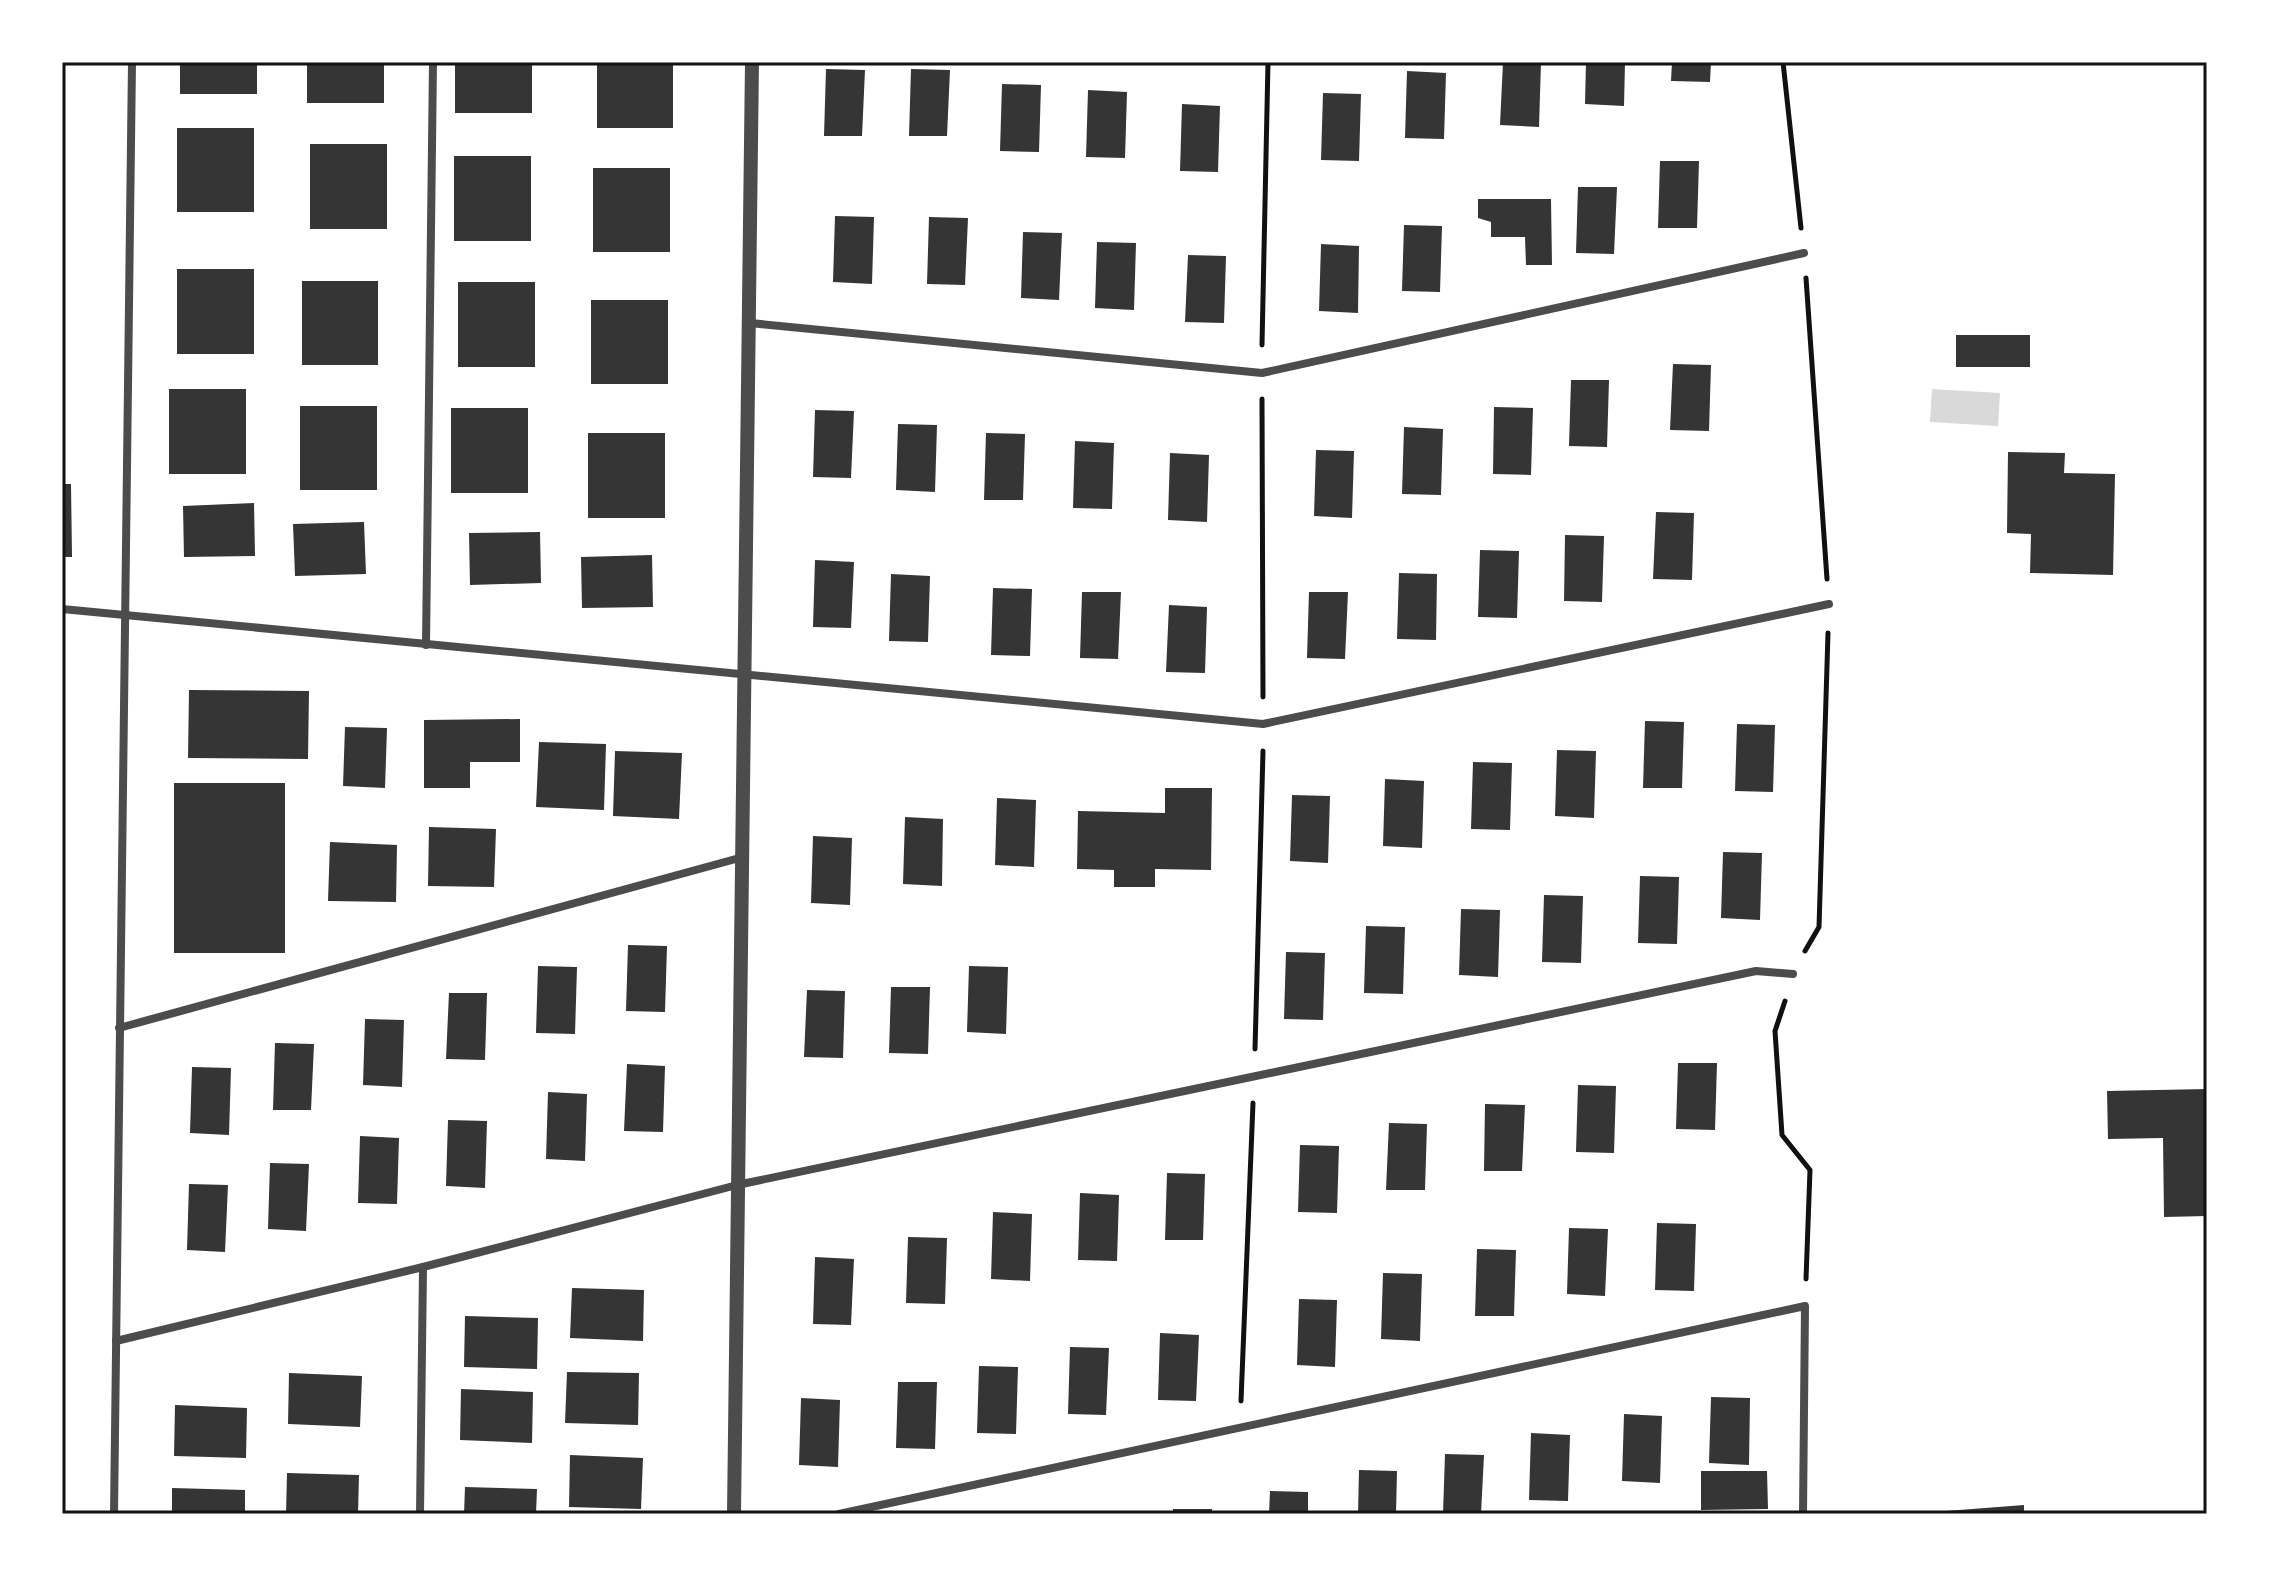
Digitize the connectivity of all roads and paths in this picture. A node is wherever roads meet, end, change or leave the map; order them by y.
1 (132, 62) edge
2 (433, 62) edge
3 (752, 62) edge
4 (1783, 62) edge
5 (1804, 253) junction
6 (750, 323) junction
7 (1829, 604) junction
8 (62, 609) edge
9 (124, 615) junction
10 (426, 645) junction
11 (743, 676) junction
12 (744, 857) junction
13 (1793, 974) junction
14 (119, 1028) junction
15 (737, 1185) junction
16 (423, 1267) junction
17 (1805, 1306) junction
18 (116, 1341) junction
19 (114, 1514) edge
20 (420, 1514) edge
21 (734, 1514) edge
22 (839, 1514) edge
23 (1803, 1514) edge

1 - 9 street
2 - 10 street
3 - 6 street
4 - 5 path
5 - 6 street
5 - 7 path
6 - 11 street
7 - 11 street
7 - 13 path
8 - 9 street
9 - 10 street
9 - 14 street
10 - 11 street
11 - 12 street
12 - 14 street
12 - 15 street
13 - 15 street
13 - 17 path
14 - 18 street
15 - 16 street
15 - 21 street
16 - 18 street
16 - 20 street
17 - 22 street
17 - 23 street
18 - 19 street

